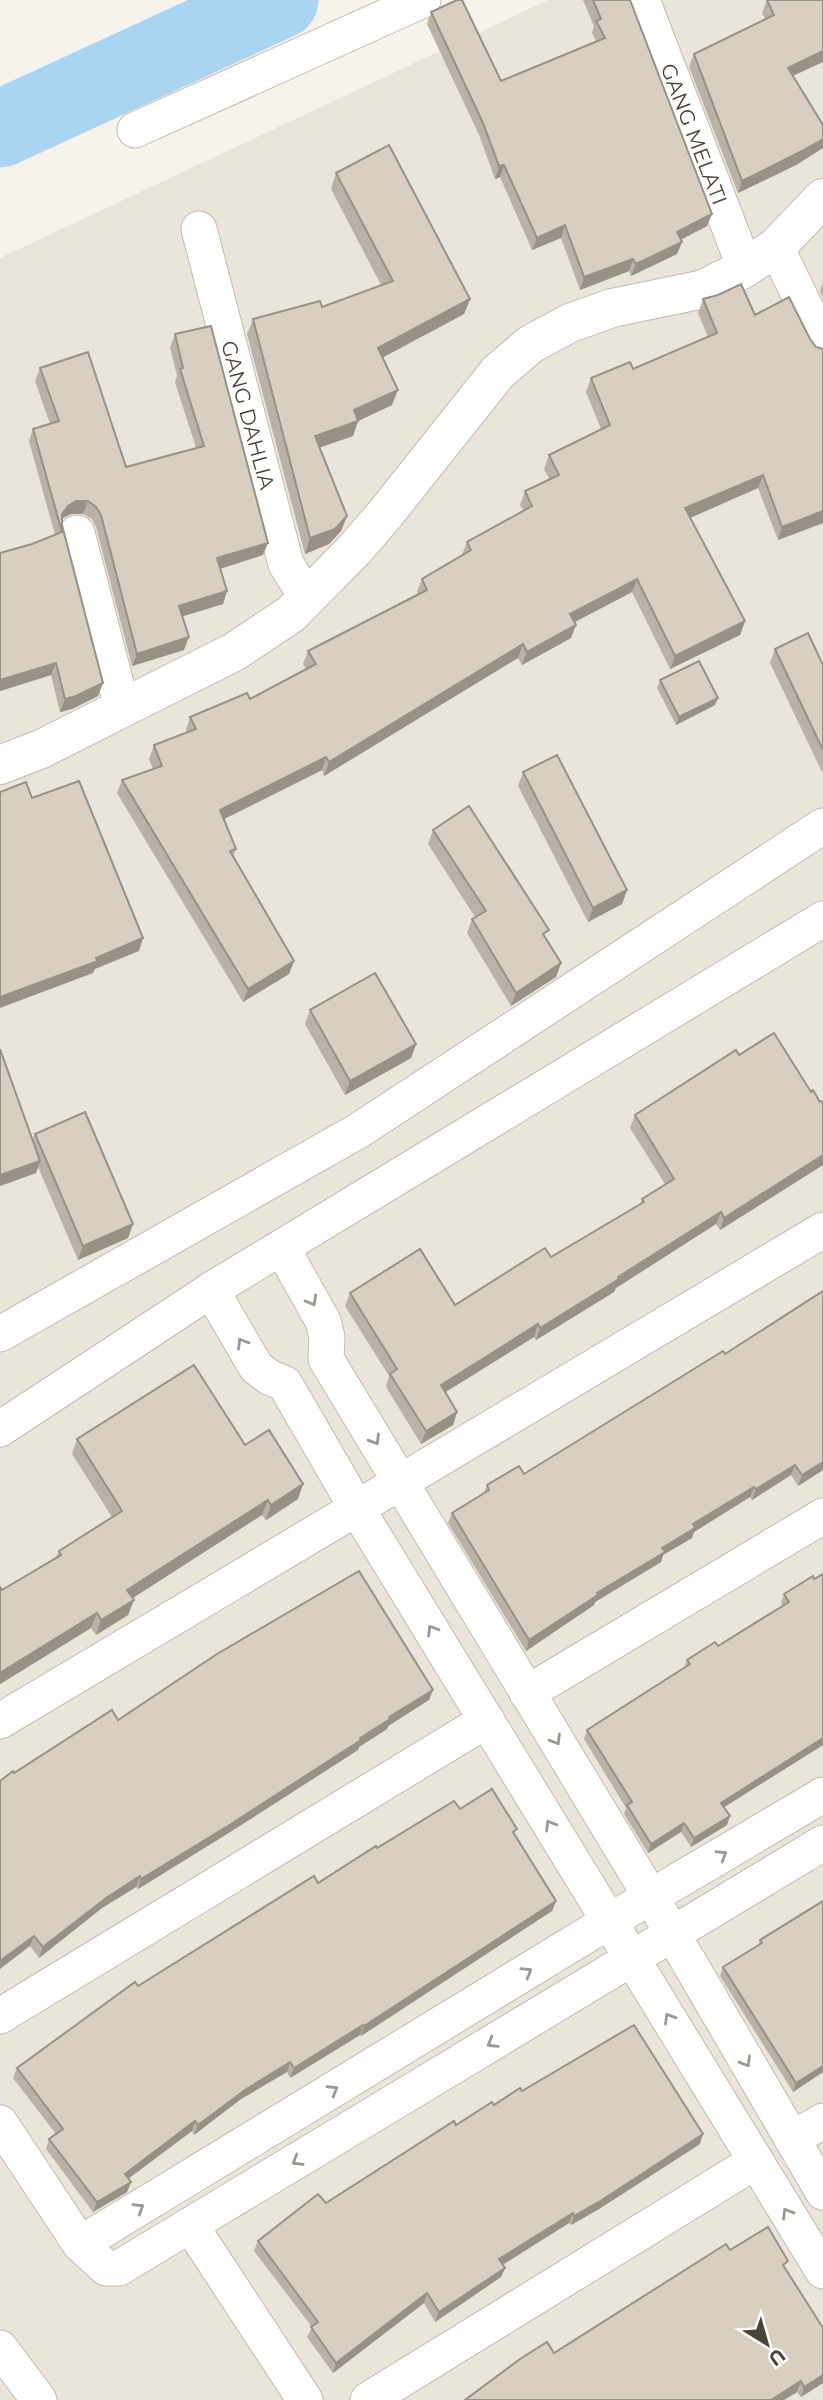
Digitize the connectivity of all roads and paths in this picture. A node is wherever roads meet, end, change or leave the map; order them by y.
1 (423, 0) edge
2 (642, 0) edge
3 (135, 130) dead end
4 (823, 198) edge
5 (199, 229) dead end
6 (760, 257) junction
7 (823, 344) edge
8 (77, 533) dead end
9 (307, 598) junction
10 (122, 707) junction
11 (0, 765) edge
12 (823, 826) edge
13 (823, 919) edge
14 (823, 1230) edge
15 (282, 1248) junction
16 (211, 1290) junction
17 (0, 1334) edge
18 (326, 1359) junction
19 (285, 1384) junction
20 (0, 1429) edge
21 (400, 1481) junction
22 (356, 1507) junction
23 (823, 1516) edge
24 (527, 1693) junction
25 (487, 1720) junction
26 (0, 1721) edge
27 (823, 1795) edge
28 (823, 1843) edge
29 (651, 1897) junction
30 (608, 1922) junction
31 (670, 1934) junction
32 (632, 1957) junction
33 (0, 2016) edge
34 (823, 2121) edge
35 (0, 2123) edge
36 (792, 2139) junction
37 (756, 2161) junction
38 (823, 2192) edge
39 (191, 2226) junction
40 (80, 2244) junction
41 (823, 2271) edge
42 (0, 2348) edge
43 (39, 2400) edge
44 (305, 2400) edge
45 (368, 2400) edge

1 - 3 street
2 - 6 street, GANG MELATI
4 - 6 street
5 - 9 street, GANG DAHLIA
6 - 7 street, GANG MELATI
6 - 9 street
8 - 10 street
9 - 10 street
10 - 11 street
12 - 17 street
13 - 15 street
14 - 21 street
15 - 16 street
15 -> 18 street
19 -> 16 street
16 - 20 street
18 - 19 street
18 -> 21 street
19 - 22 street
21 - 22 street
21 - 24 street
25 -> 22 street
22 - 26 street
23 - 24 street
24 -> 29 street
30 -> 25 street
25 - 33 street
29 -> 27 street
28 - 31 street
29 - 30 street
29 - 31 street
30 - 32 street
40 -> 30 street
31 - 32 street
31 -> 36 street
37 -> 32 street
32 -> 39 street
34 - 36 street
35 - 40 street
36 - 38 street
41 -> 37 street
37 - 45 street
39 - 40 street
39 - 44 street
42 - 43 street

